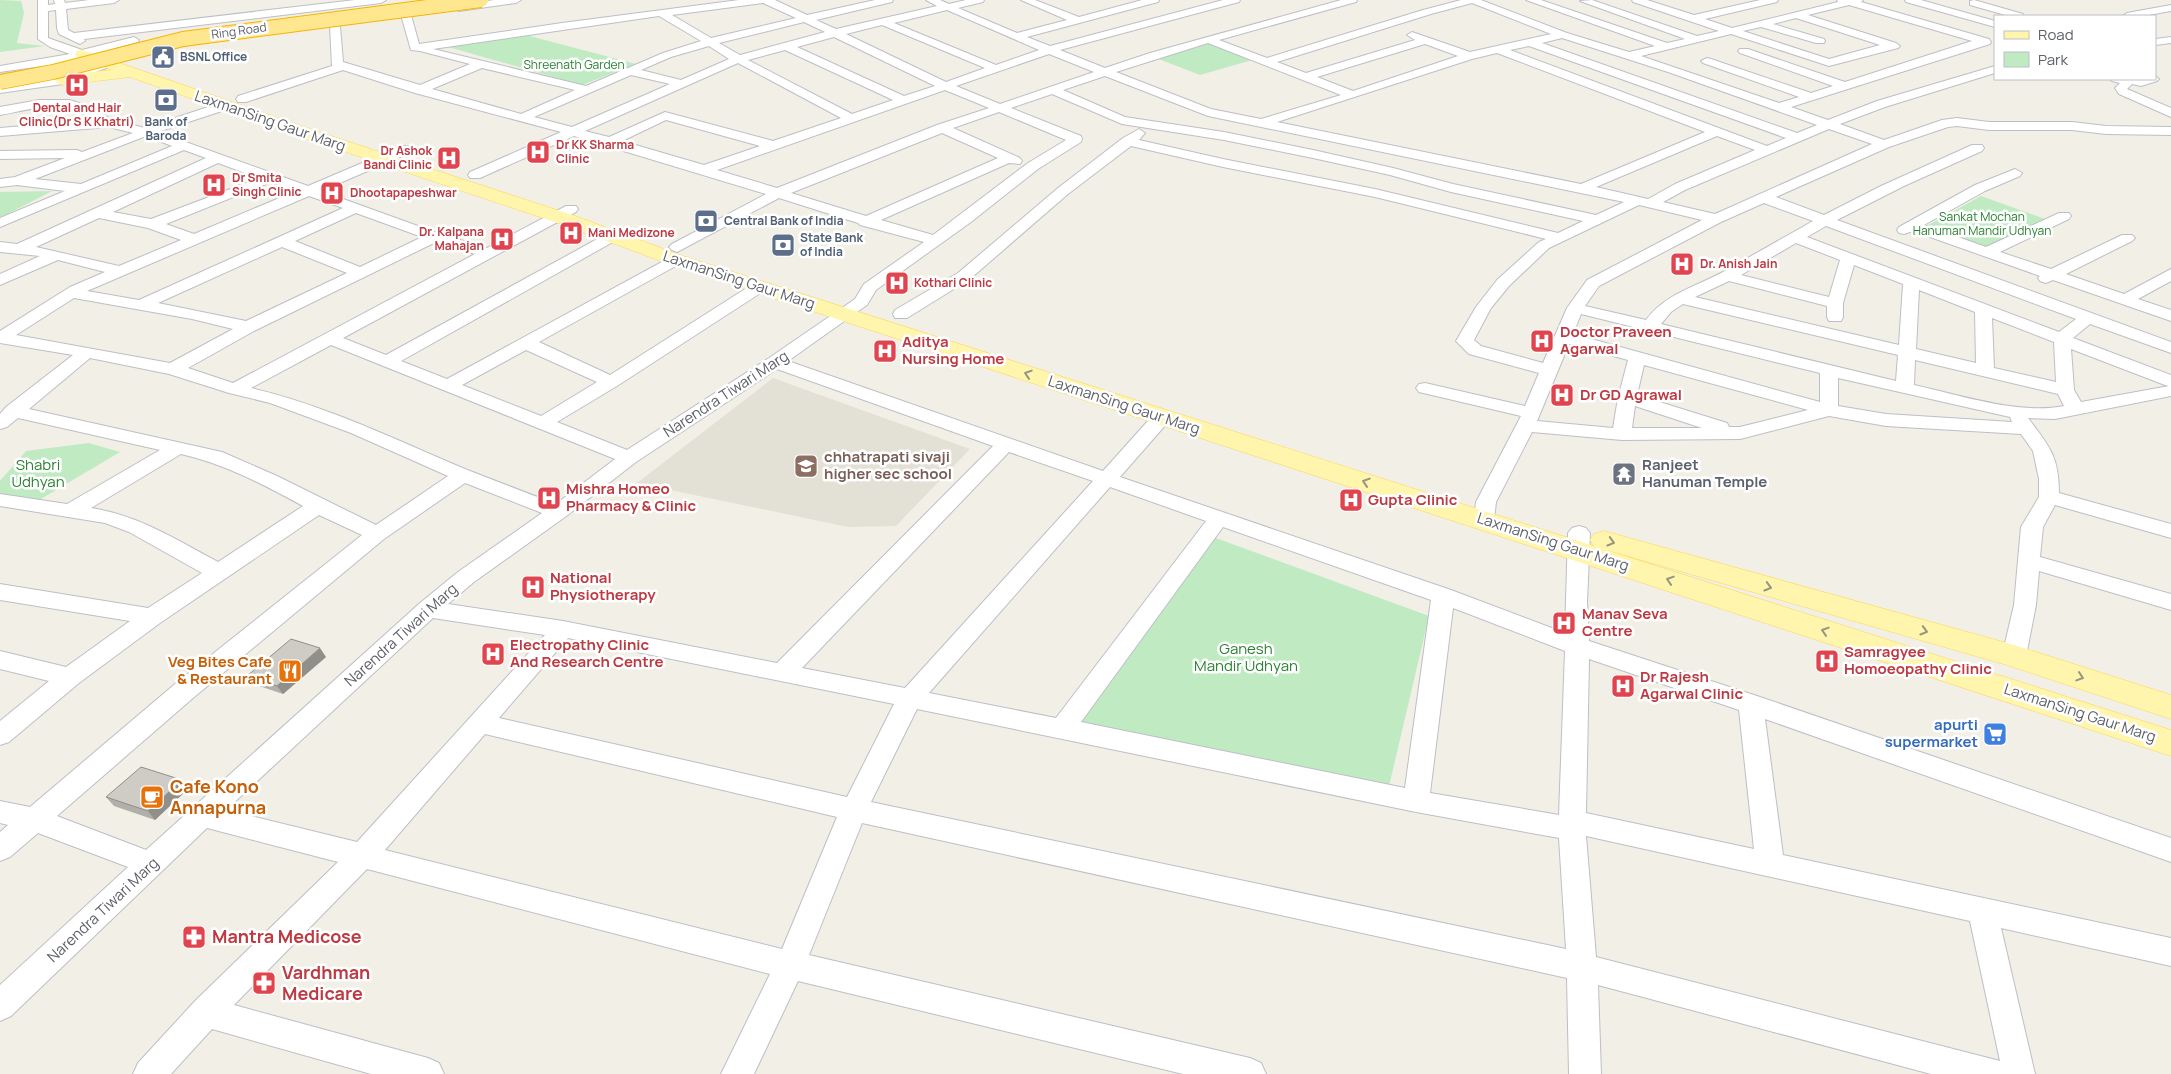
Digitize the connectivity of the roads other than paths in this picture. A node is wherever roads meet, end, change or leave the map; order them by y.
1 (114, 0) edge
2 (381, 0) edge
3 (443, 0) edge
4 (481, 0) edge
5 (516, 0) edge
6 (763, 0) edge
7 (767, 0) edge
8 (888, 0) edge
9 (931, 0) edge
10 (979, 0) edge
11 (1026, 0) edge
12 (1114, 0) edge
13 (1154, 0) edge
14 (1210, 0) edge
15 (1235, 0) edge
16 (1352, 0) edge
17 (1472, 0) edge
18 (1531, 0) edge
19 (1586, 0) edge
20 (1637, 0) edge
21 (1773, 0) edge
22 (1910, 0) edge
23 (1963, 0) edge
24 (1850, 1) edge
25 (1674, 2) dead end
26 (1980, 2) edge
27 (60, 3) edge
28 (42, 4) edge
29 (1221, 4) junction
30 (1129, 6) junction
31 (1655, 6) junction
32 (948, 7) junction
33 (1824, 8) junction
34 (2171, 8) edge
35 (1557, 10) junction
36 (661, 13) junction
37 (1955, 13) junction
38 (1843, 14) dead end
39 (406, 15) junction
40 (1798, 15) junction
41 (2016, 15) edge
42 (2132, 15) edge
43 (1994, 16) edge
44 (805, 18) junction
45 (1692, 19) junction
46 (1078, 20) junction
47 (1524, 20) junction
48 (208, 21) junction
49 (883, 22) junction
50 (1387, 24) junction
51 (1763, 24) junction
52 (1994, 24) edge
53 (335, 26) junction
54 (821, 26) junction
55 (1734, 31) junction
56 (161, 33) junction
57 (835, 33) junction
58 (1853, 33) junction
59 (1563, 35) junction
60 (1017, 36) junction
61 (2156, 36) edge
62 (1696, 39) junction
63 (1209, 40) junction
64 (1426, 40) junction
65 (2170, 40) edge
66 (1820, 41) junction
67 (708, 42) junction
68 (782, 42) junction
69 (1529, 42) junction
70 (2156, 42) edge
71 (1990, 43) edge
72 (1771, 44) junction
73 (1942, 44) dead end
74 (1892, 45) junction
75 (1668, 47) junction
76 (162, 48) joint
77 (415, 48) junction
78 (1496, 49) junction
79 (1961, 49) junction
80 (1049, 50) junction
81 (99, 52) junction
82 (1735, 54) junction
83 (1856, 55) junction
84 (1469, 56) junction
85 (1628, 56) junction
86 (1932, 58) junction
87 (738, 59) junction
88 (1266, 62) junction
89 (480, 64) junction
90 (1698, 64) junction
91 (1782, 65) junction
92 (343, 66) junction
93 (994, 68) junction
94 (0, 69) edge
95 (1672, 70) junction
96 (1994, 70) edge
97 (629, 71) junction
98 (1108, 72) junction
99 (1745, 75) junction
100 (0, 76) edge
101 (1306, 77) junction
102 (63, 80) junction
103 (2122, 80) edge
104 (2142, 80) edge
105 (2130, 81) junction
106 (0, 82) edge
107 (683, 84) junction
108 (943, 86) junction
109 (1845, 86) junction
110 (0, 89) edge
111 (419, 90) junction
112 (588, 90) junction
113 (1055, 91) junction
114 (1353, 95) junction
115 (1810, 97) junction
116 (902, 100) junction
117 (234, 102) junction
118 (1780, 107) junction
119 (1002, 108) junction
120 (0, 111) edge
121 (2171, 113) edge
122 (521, 118) junction
123 (850, 118) junction
124 (108, 123) junction
125 (1263, 123) junction
126 (1148, 125) junction
127 (1827, 125) junction
128 (1280, 126) junction
129 (942, 128) junction
130 (2171, 131) edge
131 (0, 132) edge
132 (146, 132) junction
133 (570, 132) junction
134 (1715, 132) junction
135 (1796, 137) junction
136 (1128, 141) junction
137 (610, 142) junction
138 (1259, 144) junction
139 (1884, 144) junction
140 (183, 146) junction
141 (772, 146) junction
142 (1977, 148) dead end
143 (407, 149) junction
144 (1766, 150) junction
145 (1404, 151) junction
146 (90, 154) junction
147 (0, 156) edge
148 (218, 158) junction
149 (1007, 159) junction
150 (385, 160) junction
151 (1033, 166) junction
152 (703, 170) junction
153 (1393, 172) junction
154 (2015, 173) dead end
155 (475, 175) junction
156 (270, 178) junction
157 (17, 181) junction
158 (0, 183) edge
159 (80, 188) junction
160 (1582, 188) junction
161 (312, 191) junction
162 (1375, 193) junction
163 (776, 194) junction
164 (1764, 198) junction
165 (1646, 201) junction
166 (356, 208) junction
167 (98, 213) junction
168 (564, 213) junction
169 (2064, 216) dead end
170 (1716, 219) junction
171 (1600, 220) junction
172 (1825, 221) junction
173 (865, 222) junction
174 (0, 223) edge
175 (152, 224) junction
176 (1912, 226) junction
177 (615, 235) junction
178 (435, 236) junction
179 (1794, 237) junction
180 (1562, 238) junction
181 (2127, 238) dead end
182 (194, 239) junction
183 (934, 240) junction
184 (281, 242) junction
185 (1882, 242) junction
186 (0, 247) edge
187 (21, 248) junction
188 (1987, 252) junction
189 (487, 253) junction
190 (56, 254) junction
191 (677, 254) junction
192 (1849, 257) junction
193 (119, 271) junction
194 (361, 273) junction
195 (2052, 274) junction
196 (2171, 274) edge
197 (1726, 276) junction
198 (0, 280) edge
199 (1911, 281) junction
200 (759, 287) junction
201 (72, 293) junction
202 (2023, 293) junction
203 (1679, 298) junction
204 (2125, 300) junction
205 (1835, 303) junction
206 (143, 304) junction
207 (852, 308) junction
208 (1575, 308) junction
209 (1983, 309) junction
210 (901, 314) junction
211 (2171, 316) edge
212 (2089, 317) junction
213 (248, 327) junction
214 (1650, 327) junction
215 (1835, 335) junction
216 (1563, 337) junction
217 (329, 338) junction
218 (2062, 338) junction
219 (526, 343) junction
220 (2171, 348) edge
221 (86, 352) junction
222 (1908, 353) junction
223 (1638, 359) junction
224 (388, 361) junction
225 (776, 362) junction
226 (173, 369) junction
227 (1548, 370) junction
228 (1985, 370) junction
229 (1829, 371) junction
230 (2171, 380) edge
231 (611, 382) junction
232 (449, 385) junction
233 (1425, 388) dead end
234 (235, 389) junction
235 (1905, 390) junction
236 (2064, 390) junction
237 (2171, 391) edge
238 (1627, 398) junction
239 (2075, 409) junction
240 (1830, 410) junction
241 (6, 417) edge
242 (1162, 417) junction
243 (1528, 419) junction
244 (2019, 420) junction
245 (542, 423) junction
246 (1740, 433) junction
247 (1622, 434) junction
248 (1006, 444) junction
249 (179, 448) junction
250 (628, 458) junction
251 (463, 475) junction
252 (1106, 480) junction
253 (2049, 497) junction
254 (0, 500) edge
255 (318, 506) junction
256 (1485, 511) junction
257 (70, 512) junction
258 (558, 512) junction
259 (1219, 518) junction
260 (2171, 530) edge
261 (377, 534) junction
262 (1579, 542) junction
263 (2028, 561) junction
264 (218, 572) junction
265 (0, 592) edge
266 (1444, 596) junction
267 (2171, 602) edge
268 (428, 609) junction
269 (152, 617) junction
270 (564, 629) junction
271 (1578, 646) junction
272 (2014, 656) junction
273 (0, 660) edge
274 (783, 672) junction
275 (70, 677) junction
276 (909, 699) junction
277 (1751, 704) junction
278 (2171, 707) edge
279 (480, 723) junction
280 (1062, 729) junction
281 (0, 735) edge
282 (2171, 743) edge
283 (1416, 801) junction
284 (854, 810) junction
285 (0, 812) edge
286 (202, 815) junction
287 (35, 820) junction
288 (1573, 826) junction
289 (0, 849) edge
290 (2171, 850) edge
291 (362, 856) junction
292 (152, 864) junction
293 (1770, 866) junction
294 (1982, 912) junction
295 (2171, 952) edge
296 (790, 965) junction
297 (1582, 967) junction
298 (0, 1006) edge
299 (206, 1012) junction
300 (149, 1074) edge
301 (428, 1074) edge
302 (737, 1074) edge
303 (1250, 1074) edge
304 (1586, 1074) edge
305 (1992, 1074) edge
306 (2018, 1074) edge

1 - 27 street
2 - 48 street
3 - 100 highway, Ring Road
4 - 106 highway, Ring Road, bridge
5 - 39 street
6 - 36 street
7 - 44 street
8 - 44 street
9 - 32 street
9 - 54 street
10 - 32 street
11 - 46 street
12 - 30 street
13 - 30 street
14 - 29 street
15 - 29 street
16 - 63 street
17 - 47 street
17 - 50 street
18 - 35 street
19 - 35 street
19 - 62 street
20 - 31 street
21 - 45 street
22 - 37 street
23 - 26 street
24 - 33 street
24 - 71 street
25 - 31 street
26 - 41 street
27 - 28 street
27 - 81 street
28 - 81 street
29 - 80 street
30 - 46 street
31 - 45 street
32 - 49 street
32 - 60 street
33 - 38 street
33 - 40 street
34 - 42 street
35 - 47 street
35 - 75 street
36 - 67 street
36 - 77 street
37 - 43 street
37 - 52 street
39 - 53 street
39 - 77 street
40 - 51 street
40 - 58 street
44 - 54 street
44 - 67 street
45 - 55 street
46 - 60 street
47 - 59 street
48 - 56 street
48 - 81 street
49 - 57 street
49 - 93 street
50 - 64 street
50 - 88 street
51 - 55 street
51 - 66 street
53 - 76 street
53 - 92 street
54 - 57 street
54 - 68 street
55 - 62 street
55 - 72 street
56 - 81 street
56 - 81 street
57 - 68 street
57 - 108 street
58 - 66 street
58 - 74 street
59 - 69 street
59 - 85 street
60 - 80 street
61 - 65 street
62 - 75 street
63 - 88 street
63 - 98 street
64 - 84 street
64 - 101 street
65 - 70 street
66 - 83 street
67 - 87 street
67 - 97 street
68 - 87 street
68 - 116 street
69 - 78 street
69 - 135 street
71 - 79 street
72 - 82 street
72 - 83 street
73 - 79 street
74 - 83 street
74 - 86 street
75 - 85 street
76 - 81 main road
77 - 89 street
78 - 84 street
78 - 134 street
79 - 86 street
80 - 93 street
80 - 98 street
81 - 94 street
81 - 102 main road
81 - 102 street
81 - 117 main road, LaxmanSing Gaur Marg
82 - 90 street
82 - 91 street
84 - 114 street
85 - 95 street
86 - 109 street
87 - 107 street
87 - 123 street
88 - 101 street
89 - 111 street
89 - 112 street
90 - 95 street
90 - 99 street
91 - 99 street
91 - 109 street
92 - 111 street
92 - 117 street
93 - 108 street
95 - 118 street
96 - 127 street
97 - 107 street
97 - 112 street
98 - 113 street
98 - 125 street
99 - 115 street
101 - 114 street
102 - 110 street
103 - 105 street
104 - 105 street
105 - 121 street
107 - 133 street
108 - 116 street
108 - 119 street
109 - 115 street
111 - 122 street
112 - 122 street
113 - 119 street
113 - 126 street
114 - 125 street
115 - 118 street
116 - 123 street
117 - 132 street
117 - 143 main road, LaxmanSing Gaur Marg
117 - 150 main road, LaxmanSing Gaur Marg
118 - 127 street
119 - 129 street
119 - 151 street, Narendra Tiwari Marg
120 - 124 street
122 - 133 street
123 - 141 street
124 - 131 street
124 - 132 street
125 - 128 street
126 - 136 street
126 - 138 street
127 - 135 street
127 - 139 street
128 - 138 street
128 - 145 street
129 - 149 street
129 - 163 street
130 - 139 street
132 - 140 street
132 - 146 street
133 - 137 street
133 - 155 street
134 - 144 street
134 - 160 street
135 - 144 street
136 - 162 street
136 - 210 street
137 - 141 street
137 - 152 street
138 - 153 street
139 - 164 street
140 - 148 street
140 - 159 street
141 - 152 street
142 - 172 street
143 - 150 street
143 - 155 main road, LaxmanSing Gaur Marg
144 - 165 street
145 - 153 street
145 - 160 street
146 - 147 street
146 - 157 street
148 - 156 street
148 - 167 street
149 - 151 street
149 - 173 street
150 - 161 street
150 - 168 main road, LaxmanSing Gaur Marg
151 - 183 street, Narendra Tiwari Marg
152 - 163 street
153 - 162 street
153 - 171 street
154 - 176 street
155 - 168 main road, LaxmanSing Gaur Marg
156 - 161 street
156 - 175 street
157 - 158 street
157 - 159 street
159 - 174 street
160 - 165 street
161 - 166 street
161 - 182 street
162 - 180 street
163 - 173 street
163 - 191 street
164 - 170 street
164 - 172 street
165 - 170 street
165 - 171 street
166 - 178 street
166 - 184 street
167 - 175 street
167 - 187 street
168 - 177 main road, LaxmanSing Gaur Marg
168 - 189 street
168 - 191 main road, LaxmanSing Gaur Marg
169 - 188 street
170 - 208 street
171 - 180 street
172 - 179 street
172 - 185 street
173 - 183 street
175 - 182 street
176 - 185 street
176 - 188 street
177 - 191 main road, LaxmanSing Gaur Marg
177 - 224 street
178 - 189 street
178 - 194 street
179 - 192 street
179 - 197 street
180 - 227 street
181 - 195 street
182 - 193 street
183 - 207 street, Narendra Tiwari Marg
184 - 194 street
184 - 206 street
185 - 202 street
186 - 187 street
187 - 190 street
188 - 195 street
189 - 217 street
190 - 193 street
190 - 198 street
191 - 200 main road, LaxmanSing Gaur Marg
191 - 207 main road, LaxmanSing Gaur Marg
191 - 219 street
192 - 199 street
192 - 205 street
193 - 201 street
194 - 213 street
195 - 202 street
195 - 204 street
196 - 204 street
197 - 203 street
197 - 205 street
199 - 209 street
199 - 222 street
200 - 207 main road, LaxmanSing Gaur Marg
200 - 231 street
201 - 206 street
201 - 221 street
202 - 212 street
203 - 214 street
203 - 215 street
204 - 211 street
205 - 215 street
206 - 213 street
207 - 210 main road, LaxmanSing Gaur Marg
207 - 225 street, Narendra Tiwari Marg
242 -> 207 main road, LaxmanSing Gaur Marg
208 - 214 street
208 - 216 street
209 - 218 street
209 - 228 street
210 - 256 main road, LaxmanSing Gaur Marg
212 - 218 street
212 - 220 street
213 - 226 street
214 - 229 street
215 - 222 street
216 - 223 street
216 - 227 street
217 - 224 street
217 - 234 street
218 - 230 street
218 - 236 street
219 - 231 street
219 - 232 street
221 - 226 street
221 - 241 street
222 - 228 street
222 - 235 street
223 - 238 street
223 - 240 street
224 - 232 street
225 - 248 street
225 - 250 street, Narendra Tiwari Marg
226 - 234 street
227 - 243 street
228 - 236 street
229 - 235 street
229 - 240 street
231 - 245 street
232 - 245 street
233 - 243 street
234 - 251 street
235 - 244 street
236 - 239 street
237 - 239 street
238 - 246 street
238 - 247 street
239 - 244 street
240 - 244 street
240 - 246 street
241 - 249 street
242 - 252 street
256 -> 242 main road, LaxmanSing Gaur Marg
243 - 247 street
243 - 256 street
244 - 253 street
245 - 250 street
246 - 247 street
248 - 252 street
248 - 274 street
249 - 255 street
249 - 257 street
250 - 258 street, Narendra Tiwari Marg
251 - 258 street
251 - 261 street
252 - 259 street
252 - 276 street
253 - 260 street
253 - 263 street
254 - 257 street
255 - 261 street
255 - 264 street
256 - 262 main road, LaxmanSing Gaur Marg
257 - 264 street
258 - 268 street, Narendra Tiwari Marg
259 - 266 street
259 - 280 street
261 - 287 street
262 - 271 street
262 -> 272 main road, LaxmanSing Gaur Marg
282 -> 262 main road, LaxmanSing Gaur Marg
263 - 267 street
263 - 272 street
264 - 269 street
265 - 269 street
266 - 271 street
266 - 283 street
268 - 270 street
268 - 286 street, Narendra Tiwari Marg
269 - 275 street
270 - 274 street
270 - 279 street
271 - 277 street
271 - 288 street
272 -> 278 main road, LaxmanSing Gaur Marg
273 - 275 street
274 - 276 street
275 - 281 street
276 - 280 street
276 - 284 street
277 - 290 street
277 - 293 street
279 - 284 street
279 - 291 street
280 - 283 street
283 - 288 street
284 - 296 street
284 - 297 street
285 - 287 street
286 - 291 street
286 - 292 street, Narendra Tiwari Marg
287 - 289 street
287 - 292 street
288 - 293 street
288 - 297 street
291 - 296 street
291 - 299 street
292 - 298 street, Narendra Tiwari Marg
293 - 294 street
294 - 295 street
294 - 306 street
296 - 302 street
296 - 303 street
297 - 304 street
297 - 305 street
299 - 300 street
299 - 301 street

